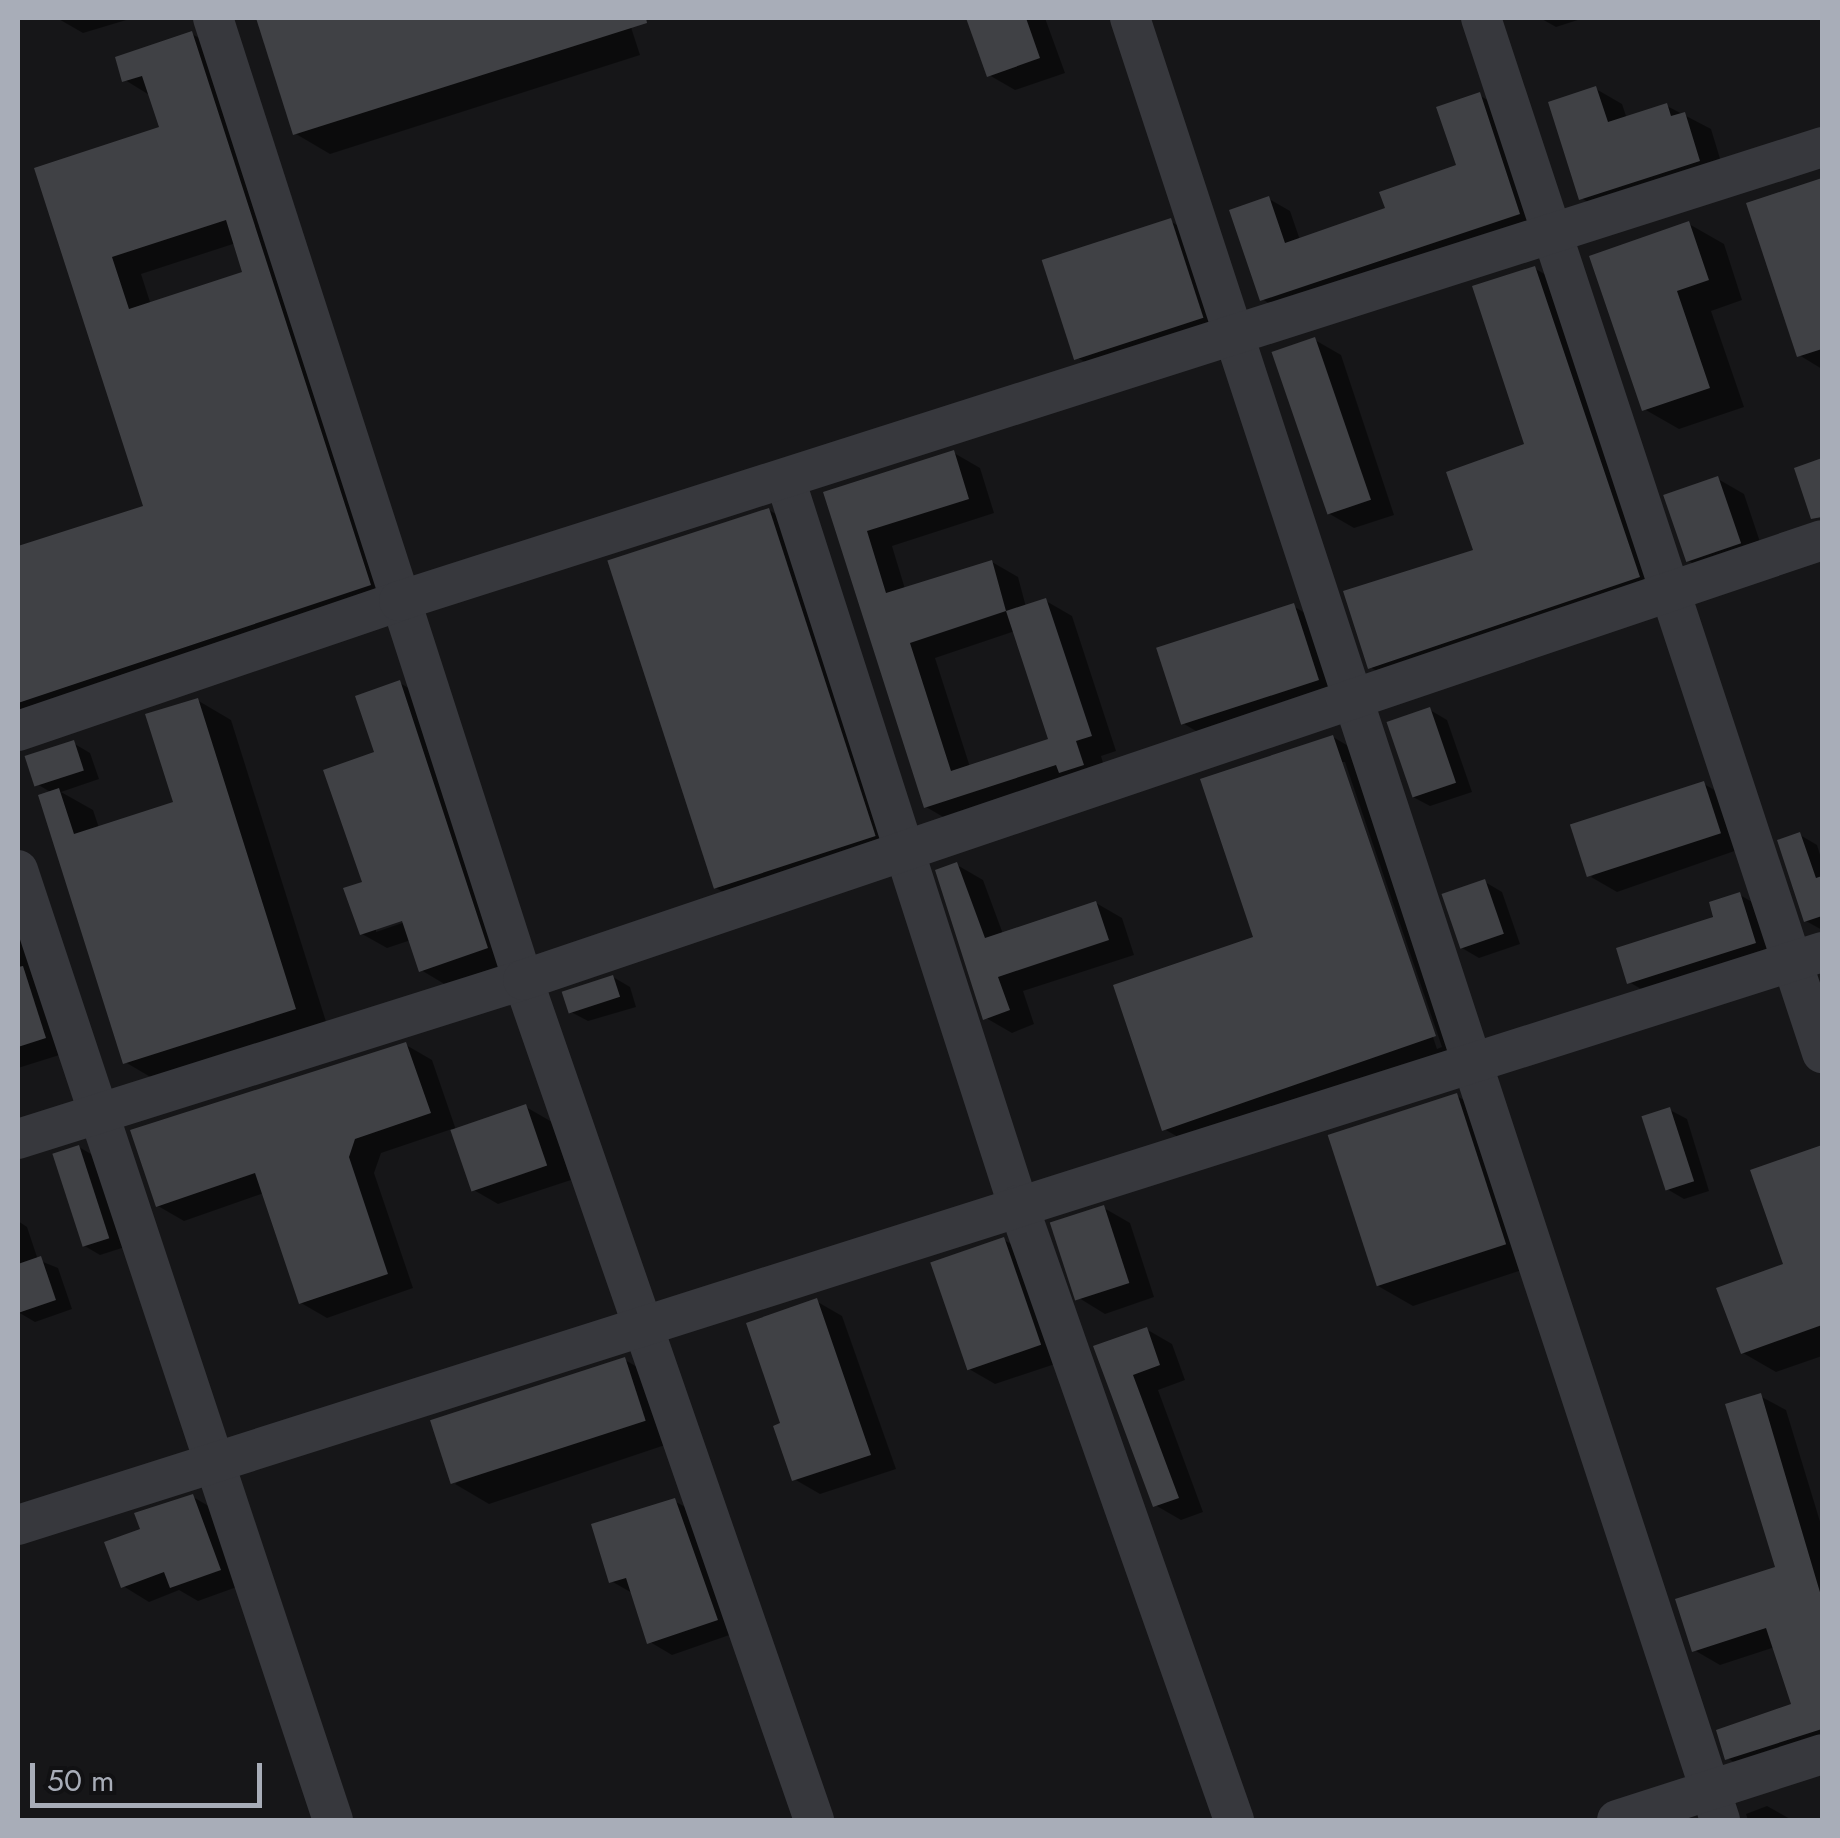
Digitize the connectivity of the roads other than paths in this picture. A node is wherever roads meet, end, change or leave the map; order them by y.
1 (214, 18) edge
2 (1130, 18) edge
3 (1481, 18) edge
4 (1822, 147) edge
5 (1554, 235) junction
6 (1236, 339) junction
7 (786, 482) junction
8 (1822, 540) edge
9 (1673, 590) junction
10 (399, 602) junction
11 (1351, 699) junction
12 (18, 731) edge
13 (903, 851) junction
14 (18, 870) edge
15 (1808, 957) edge
16 (523, 980) junction
17 (1822, 1053) edge
18 (1470, 1063) junction
19 (95, 1115) junction
20 (18, 1139) edge
21 (1018, 1205) junction
22 (640, 1326) junction
23 (212, 1463) junction
24 (18, 1525) edge
25 (1822, 1754) edge
26 (1715, 1806) edge
27 (333, 1820) edge
28 (814, 1820) edge
29 (1234, 1820) edge
30 (1617, 1820) edge

1 - 10 street
2 - 6 street
3 - 5 street
4 - 5 street
5 - 6 street
5 - 9 street
6 - 7 street
6 - 11 street
7 - 10 street
7 - 13 street
8 - 9 street
9 - 11 street
9 - 15 street
10 - 12 street
10 - 16 street
11 - 13 street
11 - 18 street
13 - 16 street
13 - 21 street
14 - 19 street
15 - 17 street
15 - 18 street
16 - 19 street
16 - 22 street
18 - 21 street
18 - 26 street
19 - 20 street
19 - 23 street
21 - 22 street
21 - 29 street
22 - 23 street
22 - 28 street
23 - 24 street
23 - 27 street
25 - 26 street
26 - 30 street

